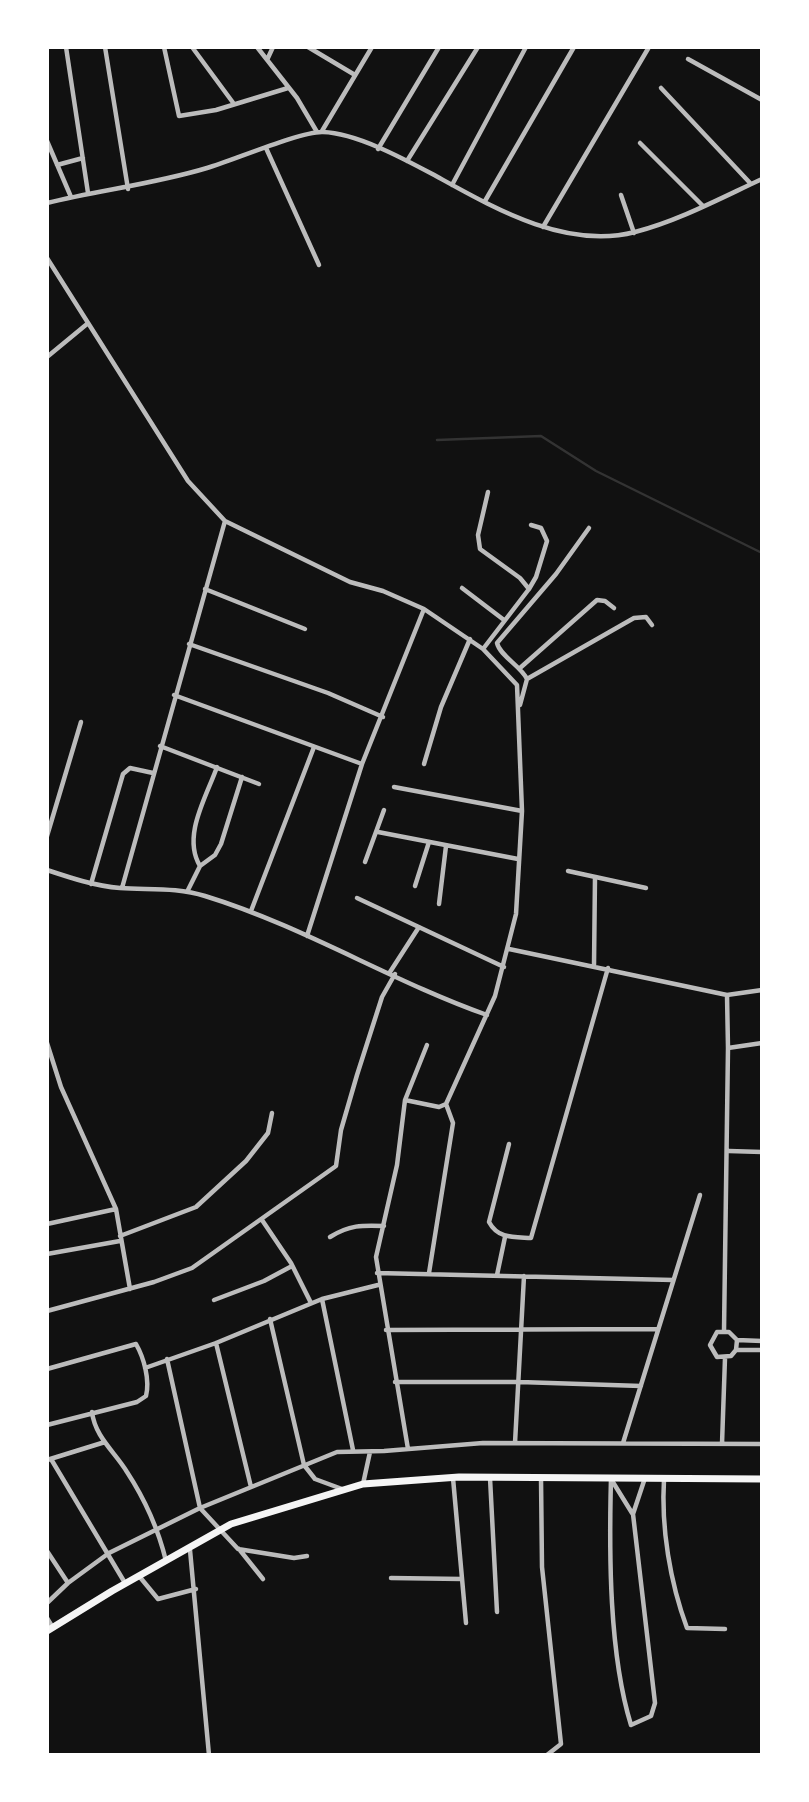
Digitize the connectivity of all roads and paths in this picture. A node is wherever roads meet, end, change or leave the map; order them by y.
1 (66, 47) edge
2 (105, 47) edge
3 (164, 47) edge
4 (192, 47) edge
5 (257, 47) edge
6 (272, 47) edge
7 (308, 47) edge
8 (372, 47) edge
9 (439, 47) edge
10 (478, 47) edge
11 (526, 47) edge
12 (574, 47) edge
13 (649, 47) edge
14 (688, 59) dead end
15 (267, 61) junction
16 (355, 75) junction
17 (288, 88) junction
18 (661, 88) dead end
19 (762, 100) edge
20 (234, 104) junction
21 (319, 132) junction
22 (47, 141) edge
23 (640, 143) dead end
24 (266, 148) junction
25 (378, 149) junction
26 (83, 158) junction
27 (407, 161) junction
28 (57, 164) junction
29 (762, 180) edge
30 (751, 184) junction
31 (452, 185) junction
32 (128, 189) junction
33 (88, 193) junction
34 (621, 195) dead end
35 (71, 197) junction
36 (484, 201) junction
37 (47, 203) edge
38 (703, 206) junction
39 (543, 227) junction
40 (634, 233) junction
41 (47, 258) edge
42 (318, 265) dead end
43 (87, 324) junction
44 (48, 355) edge
45 (488, 492) dead end
46 (225, 521) junction
47 (531, 525) dead end
48 (589, 528) dead end
49 (462, 588) dead end
50 (205, 589) junction
51 (529, 589) junction
52 (614, 608) dead end
53 (424, 609) junction
54 (504, 621) junction
55 (652, 625) dead end
56 (305, 629) dead end
57 (470, 639) junction
58 (189, 644) junction
59 (483, 649) junction
60 (520, 668) junction
61 (527, 679) junction
62 (174, 695) junction
63 (520, 705) junction
64 (383, 717) junction
65 (81, 722) dead end
66 (160, 746) junction
67 (314, 747) junction
68 (362, 764) junction
69 (424, 764) dead end
70 (217, 768) junction
71 (153, 772) junction
72 (242, 777) junction
73 (259, 784) dead end
74 (394, 787) dead end
75 (384, 810) dead end
76 (522, 811) junction
77 (378, 832) junction
78 (47, 836) edge
79 (429, 842) junction
80 (446, 845) junction
81 (518, 859) junction
82 (365, 862) dead end
83 (200, 866) junction
84 (47, 870) edge
85 (568, 871) dead end
86 (595, 877) junction
87 (91, 884) junction
88 (415, 886) dead end
89 (121, 888) junction
90 (646, 888) dead end
91 (187, 892) junction
92 (357, 898) dead end
93 (439, 904) dead end
94 (251, 911) junction
95 (419, 927) junction
96 (307, 936) junction
97 (509, 948) junction
98 (594, 965) junction
99 (504, 967) junction
100 (608, 968) junction
101 (393, 973) junction
102 (762, 990) edge
103 (727, 995) junction
104 (486, 1016) junction
105 (47, 1042) edge
106 (762, 1042) edge
107 (427, 1045) dead end
108 (729, 1048) junction
109 (405, 1100) junction
110 (446, 1104) junction
111 (272, 1113) dead end
112 (509, 1144) dead end
113 (729, 1151) junction
114 (762, 1152) edge
115 (700, 1195) dead end
116 (116, 1209) junction
117 (262, 1220) junction
118 (47, 1224) edge
119 (384, 1226) junction
120 (330, 1237) dead end
121 (505, 1237) junction
122 (120, 1239) junction
123 (47, 1254) edge
124 (292, 1266) junction
125 (376, 1273) junction
126 (429, 1273) junction
127 (497, 1275) junction
128 (524, 1276) junction
129 (673, 1280) junction
130 (378, 1285) junction
131 (130, 1289) junction
132 (321, 1299) junction
133 (214, 1300) dead end
134 (312, 1303) junction
135 (47, 1311) edge
136 (270, 1319) junction
137 (523, 1328) junction
138 (658, 1329) junction
139 (386, 1330) junction
140 (724, 1331) junction
141 (737, 1340) junction
142 (762, 1341) edge
143 (216, 1343) junction
144 (736, 1350) junction
145 (762, 1350) edge
146 (724, 1358) junction
147 (167, 1359) junction
148 (47, 1368) edge
149 (145, 1368) junction
150 (395, 1382) junction
151 (520, 1382) junction
152 (641, 1387) junction
153 (92, 1412) junction
154 (47, 1425) edge
155 (105, 1442) junction
156 (515, 1443) junction
157 (623, 1444) junction
158 (722, 1444) junction
159 (762, 1444) edge
160 (408, 1448) junction
161 (354, 1450) junction
162 (370, 1452) junction
163 (49, 1460) edge
164 (304, 1465) junction
165 (453, 1478) junction
166 (491, 1478) junction
167 (541, 1478) junction
168 (611, 1478) junction
169 (645, 1478) junction
170 (664, 1478) junction
171 (762, 1479) edge
172 (363, 1484) junction
173 (251, 1487) junction
174 (342, 1489) junction
175 (200, 1508) junction
176 (633, 1514) junction
177 (159, 1530) junction
178 (223, 1530) junction
179 (238, 1549) junction
180 (190, 1550) junction
181 (47, 1551) edge
182 (109, 1553) junction
183 (307, 1556) dead end
184 (166, 1562) junction
185 (139, 1576) junction
186 (391, 1578) dead end
187 (262, 1579) dead end
188 (462, 1579) junction
189 (68, 1583) junction
190 (125, 1584) junction
191 (196, 1589) junction
192 (47, 1603) edge
193 (497, 1612) dead end
194 (47, 1618) edge
195 (466, 1623) dead end
196 (724, 1629) dead end
197 (50, 1630) edge
198 (209, 1755) edge
199 (547, 1755) edge

1 - 26 street
2 - 32 street
3 - 20 street
4 - 20 street
5 - 15 street
6 - 15 street
7 - 16 street
8 - 16 street
9 - 25 street
10 - 27 street
11 - 31 street
12 - 36 street
13 - 39 street
14 - 19 street
15 - 17 street
16 - 21 street
17 - 20 street
17 - 21 street
18 - 30 street
21 - 24 street
21 - 25 street
22 - 28 street
23 - 38 street
24 - 32 street
24 - 42 street
25 - 27 street
26 - 28 street
26 - 33 street
27 - 31 street
28 - 35 street
29 - 30 street
30 - 38 street
31 - 36 street
32 - 33 street
33 - 35 street
34 - 40 street
35 - 37 street
36 - 39 street
38 - 40 street
39 - 40 street
41 - 43 street
43 - 44 street
43 - 46 street
45 - 51 street
46 - 50 street
46 - 53 street
47 - 51 street
48 - 60 street
49 - 54 street
50 - 56 street
50 - 58 street
51 - 54 street
52 - 60 street
53 - 57 street
53 - 64 street
54 - 59 street
55 - 61 street
57 - 59 street
57 - 69 street
58 - 62 street
58 - 64 street
59 - 63 street
60 - 61 street
61 - 63 street
62 - 66 street
62 - 67 street
63 - 76 street
64 - 68 street
65 - 78 street
66 - 70 street
66 - 71 street
67 - 68 street
67 - 94 street
68 - 96 street
70 - 72 street
70 - 83 street
71 - 87 street
71 - 89 street
72 - 73 street
72 - 83 street
74 - 76 street
75 - 77 street
76 - 81 street
77 - 79 street
77 - 82 street
79 - 80 street
79 - 88 street
80 - 81 street
80 - 93 street
81 - 97 street
83 - 91 street
84 - 87 street
85 - 86 street
86 - 90 street
86 - 98 street
87 - 89 street
89 - 91 street
91 - 94 street
92 - 95 street
94 - 96 street
95 - 99 street
95 - 101 street
96 - 101 street
97 - 98 street
97 - 99 street
98 - 100 street
99 - 104 street
100 - 103 street
100 - 121 street
101 - 104 street
101 - 117 street
102 - 103 street
103 - 108 street
104 - 110 street
105 - 116 street
106 - 108 street
107 - 109 street
108 - 113 street
109 - 110 street
109 - 119 street
110 - 126 street
111 - 122 street
112 - 121 street
113 - 114 street
113 - 140 street
115 - 129 street
116 - 118 street
116 - 122 street
117 - 124 street
117 - 131 street
119 - 120 street
119 - 125 street
121 - 127 street
122 - 123 street
122 - 131 street
124 - 133 street
124 - 134 street
125 - 126 street
125 - 130 street
126 - 127 street
127 - 128 street
128 - 129 street
128 - 137 street
129 - 138 street
130 - 132 street
130 - 139 street
131 - 135 street
132 - 134 street
132 - 161 street
134 - 136 street
136 - 143 street
136 - 164 street
137 - 138 street
137 - 139 street
137 - 151 street
138 - 152 street
139 - 150 street
140 - 141 street
140 - 146 street
141 - 142 street
141 - 144 street
143 - 147 street
143 - 173 street
144 - 145 street
144 - 146 street
146 - 158 street
147 - 149 street
147 - 175 street
148 - 149 street
149 - 153 street
150 - 151 street
150 - 160 street
151 - 152 street
151 - 156 street
152 - 157 street
153 - 154 street
153 - 155 street
155 - 163 street
155 - 177 street
156 - 157 street
156 - 160 street
157 - 158 street
158 - 159 street
160 - 162 street
161 - 162 street
161 - 164 street
162 - 172 street
163 - 182 street
164 - 173 street
164 - 174 street
165 - 166 main road
165 - 172 main road
165 - 188 street
166 - 167 main road
166 - 193 street
167 - 168 main road
167 - 199 street
168 - 169 main road
168 - 176 street
168 - 176 street
169 - 170 main road
169 - 176 street
170 - 171 main road
170 - 196 street
172 - 174 main road
173 - 175 street
174 - 178 main road
175 - 177 street
175 - 178 street
177 - 182 street
177 - 184 street
178 - 179 street
178 - 180 main road
179 - 183 street
179 - 187 street
180 - 184 main road
180 - 191 street
181 - 189 street
182 - 189 street
182 - 190 street
184 - 185 main road
185 - 190 main road
185 - 191 street
186 - 188 street
188 - 195 street
189 - 192 street
190 - 197 main road
191 - 198 street
194 - 197 street

